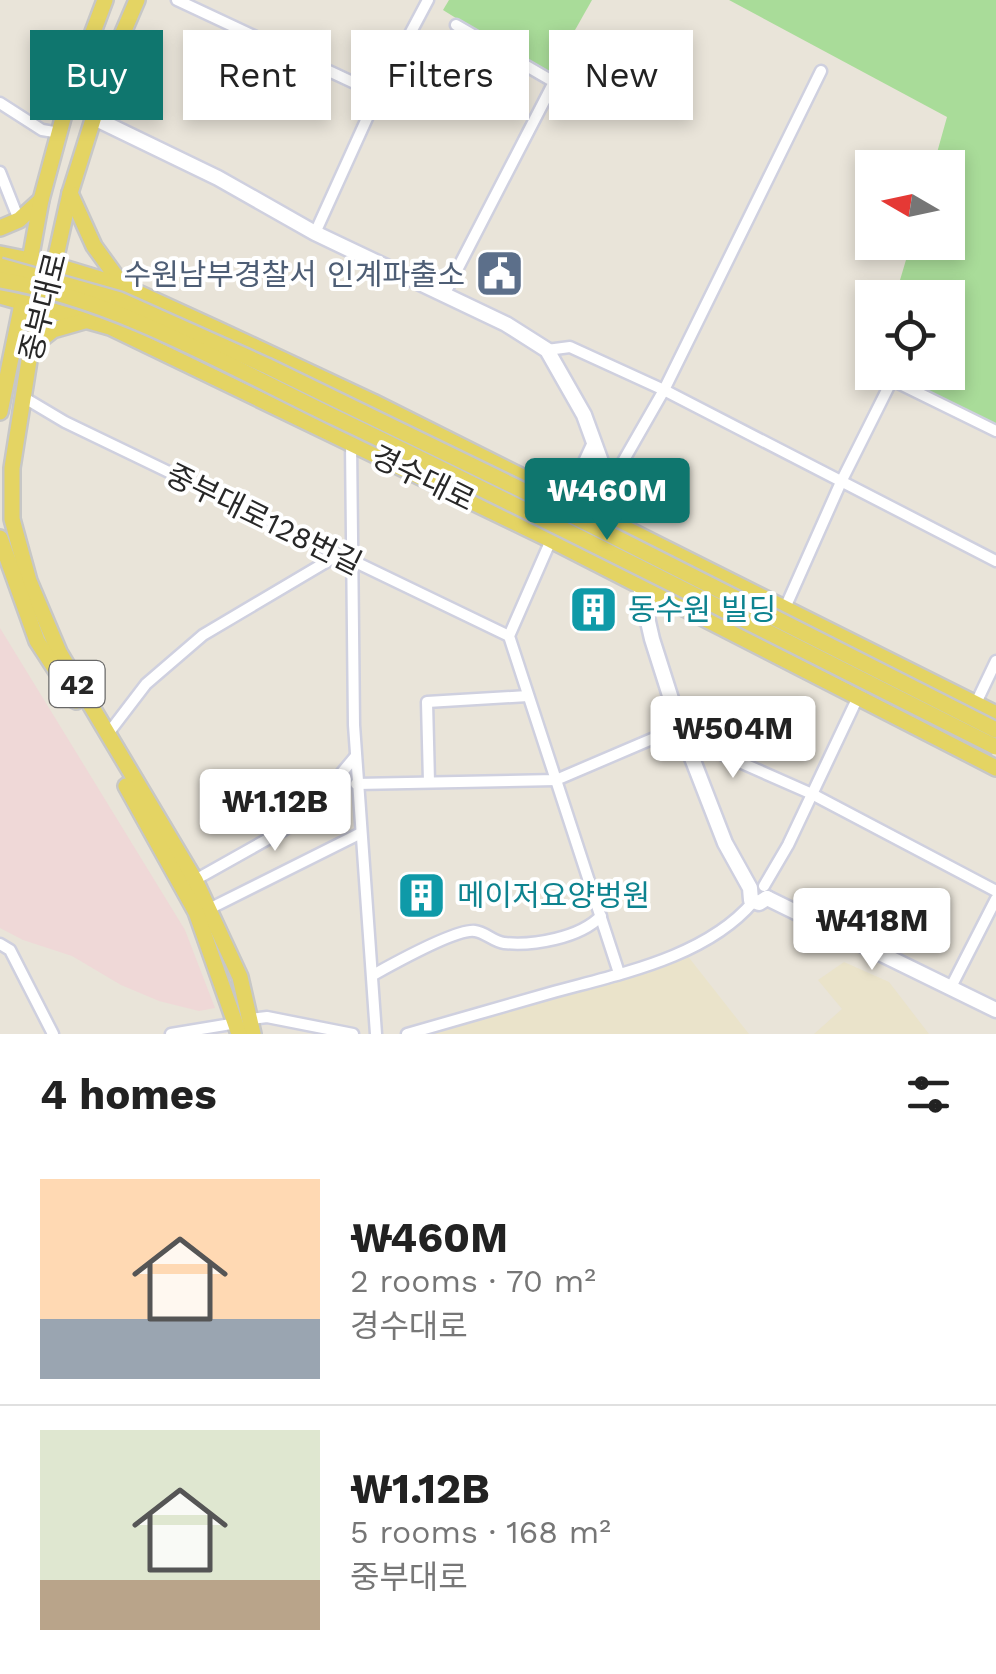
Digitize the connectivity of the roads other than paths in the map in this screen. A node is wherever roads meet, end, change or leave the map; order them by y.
1 (106, 0) edge
2 (136, 0) edge
3 (177, 0) edge
4 (428, 0) edge
5 (456, 24) dead end
6 (124, 30) edge
7 (412, 30) edge
8 (821, 70) dead end
9 (351, 81) edge
10 (0, 103) edge
11 (93, 120) edge
12 (98, 120) edge
13 (366, 120) edge
14 (60, 133) junction
15 (0, 172) edge
16 (70, 193) junction
17 (42, 200) junction
18 (19, 220) junction
19 (0, 228) edge
20 (315, 233) junction
21 (0, 254) edge
22 (31, 260) junction
23 (54, 265) junction
24 (0, 266) edge
25 (0, 280) edge
26 (123, 286) junction
27 (444, 295) junction
28 (0, 296) edge
29 (22, 301) junction
30 (45, 306) junction
31 (1, 320) edge
32 (88, 320) junction
33 (14, 338) junction
34 (31, 348) junction
35 (547, 350) junction
36 (664, 390) junction
37 (22, 397) junction
38 (0, 412) edge
39 (996, 431) edge
40 (350, 444) junction
41 (594, 445) junction
42 (841, 482) junction
43 (608, 487) junction
44 (560, 496) junction
45 (626, 529) junction
46 (0, 538) edge
47 (551, 540) junction
48 (338, 555) junction
49 (350, 561) junction
50 (996, 561) edge
51 (640, 587) junction
52 (785, 608) junction
53 (508, 636) junction
54 (996, 661) edge
55 (528, 696) junction
56 (858, 697) junction
57 (976, 704) junction
58 (996, 714) edge
59 (680, 728) junction
60 (996, 730) edge
61 (106, 735) junction
62 (996, 747) edge
63 (355, 757) junction
64 (996, 768) edge
65 (556, 780) junction
66 (429, 782) junction
67 (356, 784) junction
68 (812, 794) junction
69 (359, 834) junction
70 (196, 880) junction
71 (996, 891) edge
72 (758, 894) junction
73 (996, 899) edge
74 (209, 909) junction
75 (600, 916) junction
76 (0, 944) edge
77 (619, 974) junction
78 (373, 975) junction
79 (951, 988) junction
80 (996, 1010) edge
81 (245, 1028) edge
82 (53, 1034) edge
83 (172, 1034) edge
84 (353, 1034) edge
85 (376, 1034) edge
86 (408, 1034) edge

1 - 14 main road, 중부대로
2 - 6 main road, 중부대로 / 42
3 - 9 street
4 - 7 street
5 - 27 street
8 - 36 street
10 - 14 street
11 - 16 main road, 중부대로 / 42
12 - 20 street
13 - 20 street
14 - 17 main road, 중부대로
15 - 18 street
16 - 23 main road, 중부대로 / 42
16 - 26 main road
17 - 18 main road
17 - 22 main road, 중부대로
18 - 19 main road
20 - 27 street
21 - 22 main road, 경수대로
22 - 23 main road, 경수대로
22 - 29 main road, 중부대로
23 - 26 main road, 경수대로
23 - 30 main road, 중부대로 / 42
24 - 60 main road, bridge
25 - 62 main road, bridge
26 - 44 main road, 경수대로
27 - 35 street
28 - 29 main road, 경수대로
29 - 30 main road, 경수대로
29 - 33 main road, 중부대로
30 - 32 main road, 경수대로
30 - 34 main road, 중부대로 / 42
31 - 33 main road
32 - 34 main road
32 - 40 main road, 경수대로
33 - 38 main road, 중부대로
34 - 37 main road, 중부대로 / 42
35 - 36 street
35 - 41 street
36 - 42 street
36 - 43 street
37 - 48 street, 중부대로128번길
37 - 61 main road, 중부대로 / 42
39 - 42 street
40 - 47 main road, 경수대로
40 - 49 street
41 - 43 street
41 - 44 street
42 - 50 street
42 - 52 street
43 - 45 street
44 - 45 main road, 경수대로
45 - 51 street
45 - 52 main road, 경수대로
46 - 81 main road, 42
47 - 51 main road, 경수대로
47 - 53 street
48 - 49 street, 중부대로128번길
48 - 61 street
49 - 53 street, 중부대로128번길
49 - 63 street
51 - 56 main road, 경수대로
51 - 59 street
52 - 57 main road, 경수대로
53 - 55 street
54 - 57 street
55 - 65 street
55 - 66 street
56 - 64 main road, 경수대로
56 - 68 street
57 - 58 main road, 경수대로
59 - 65 street
59 - 68 street
59 - 72 street
61 - 70 main road, 중부대로 / 42
63 - 67 street
63 - 70 street
65 - 66 street
65 - 75 street
66 - 67 street
67 - 69 street
68 - 71 street
68 - 72 street
69 - 74 street
69 - 78 street
70 - 74 main road, 중부대로 / 42
72 - 77 street
72 - 79 street
73 - 79 street
74 - 81 main road, 중부대로 / 42
75 - 77 street
75 - 78 street
76 - 82 street
77 - 86 street
78 - 85 street
79 - 80 street
81 - 83 street
81 - 84 street

